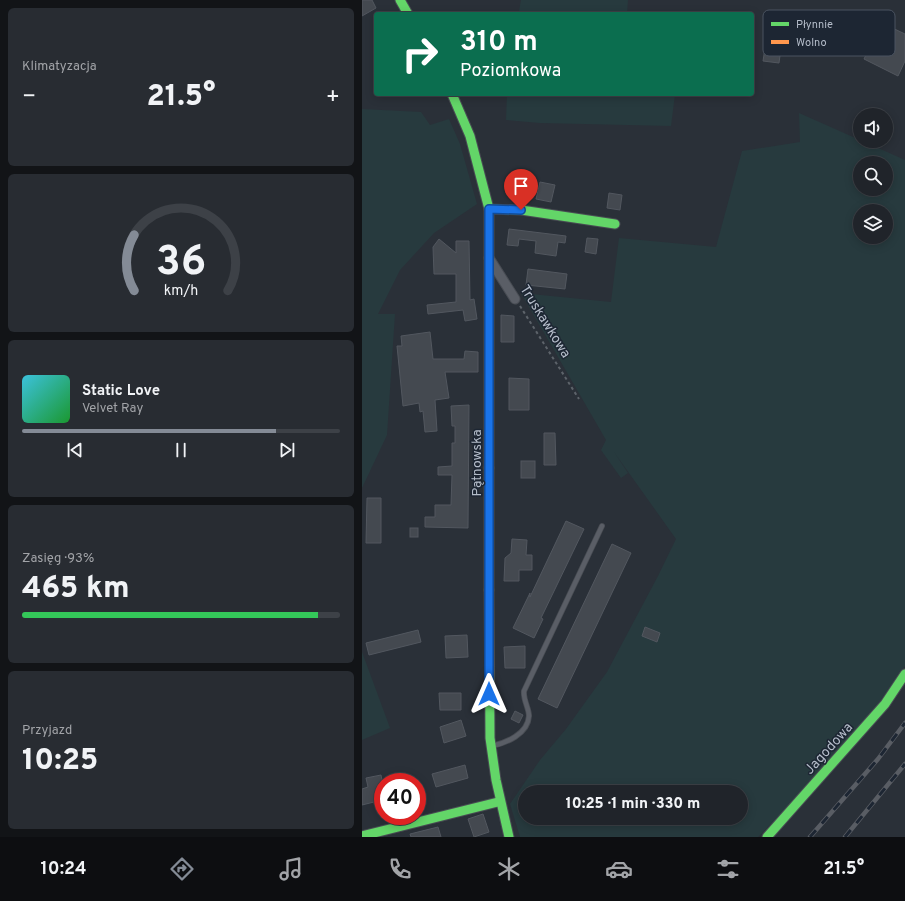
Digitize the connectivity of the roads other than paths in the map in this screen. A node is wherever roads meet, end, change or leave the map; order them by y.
1 (400, 0) edge
2 (407, 12) edge
3 (453, 96) edge
4 (489, 209) junction
5 (615, 224) dead end
6 (490, 258) junction
7 (515, 299) road end
8 (602, 526) dead end
9 (905, 674) edge
10 (490, 746) junction
11 (498, 802) junction
12 (362, 836) edge
13 (509, 837) edge
14 (767, 837) edge

1 - 2 street
3 - 4 street, Pątnowska
4 - 5 street
4 - 6 street, Pątnowska
6 - 7 street, Truskawkowa
6 - 10 street, Pątnowska
8 - 10 lane
9 - 14 street, Jagodowa
10 - 11 street, Pątnowska
11 - 12 street
11 - 13 street, Pątnowska

